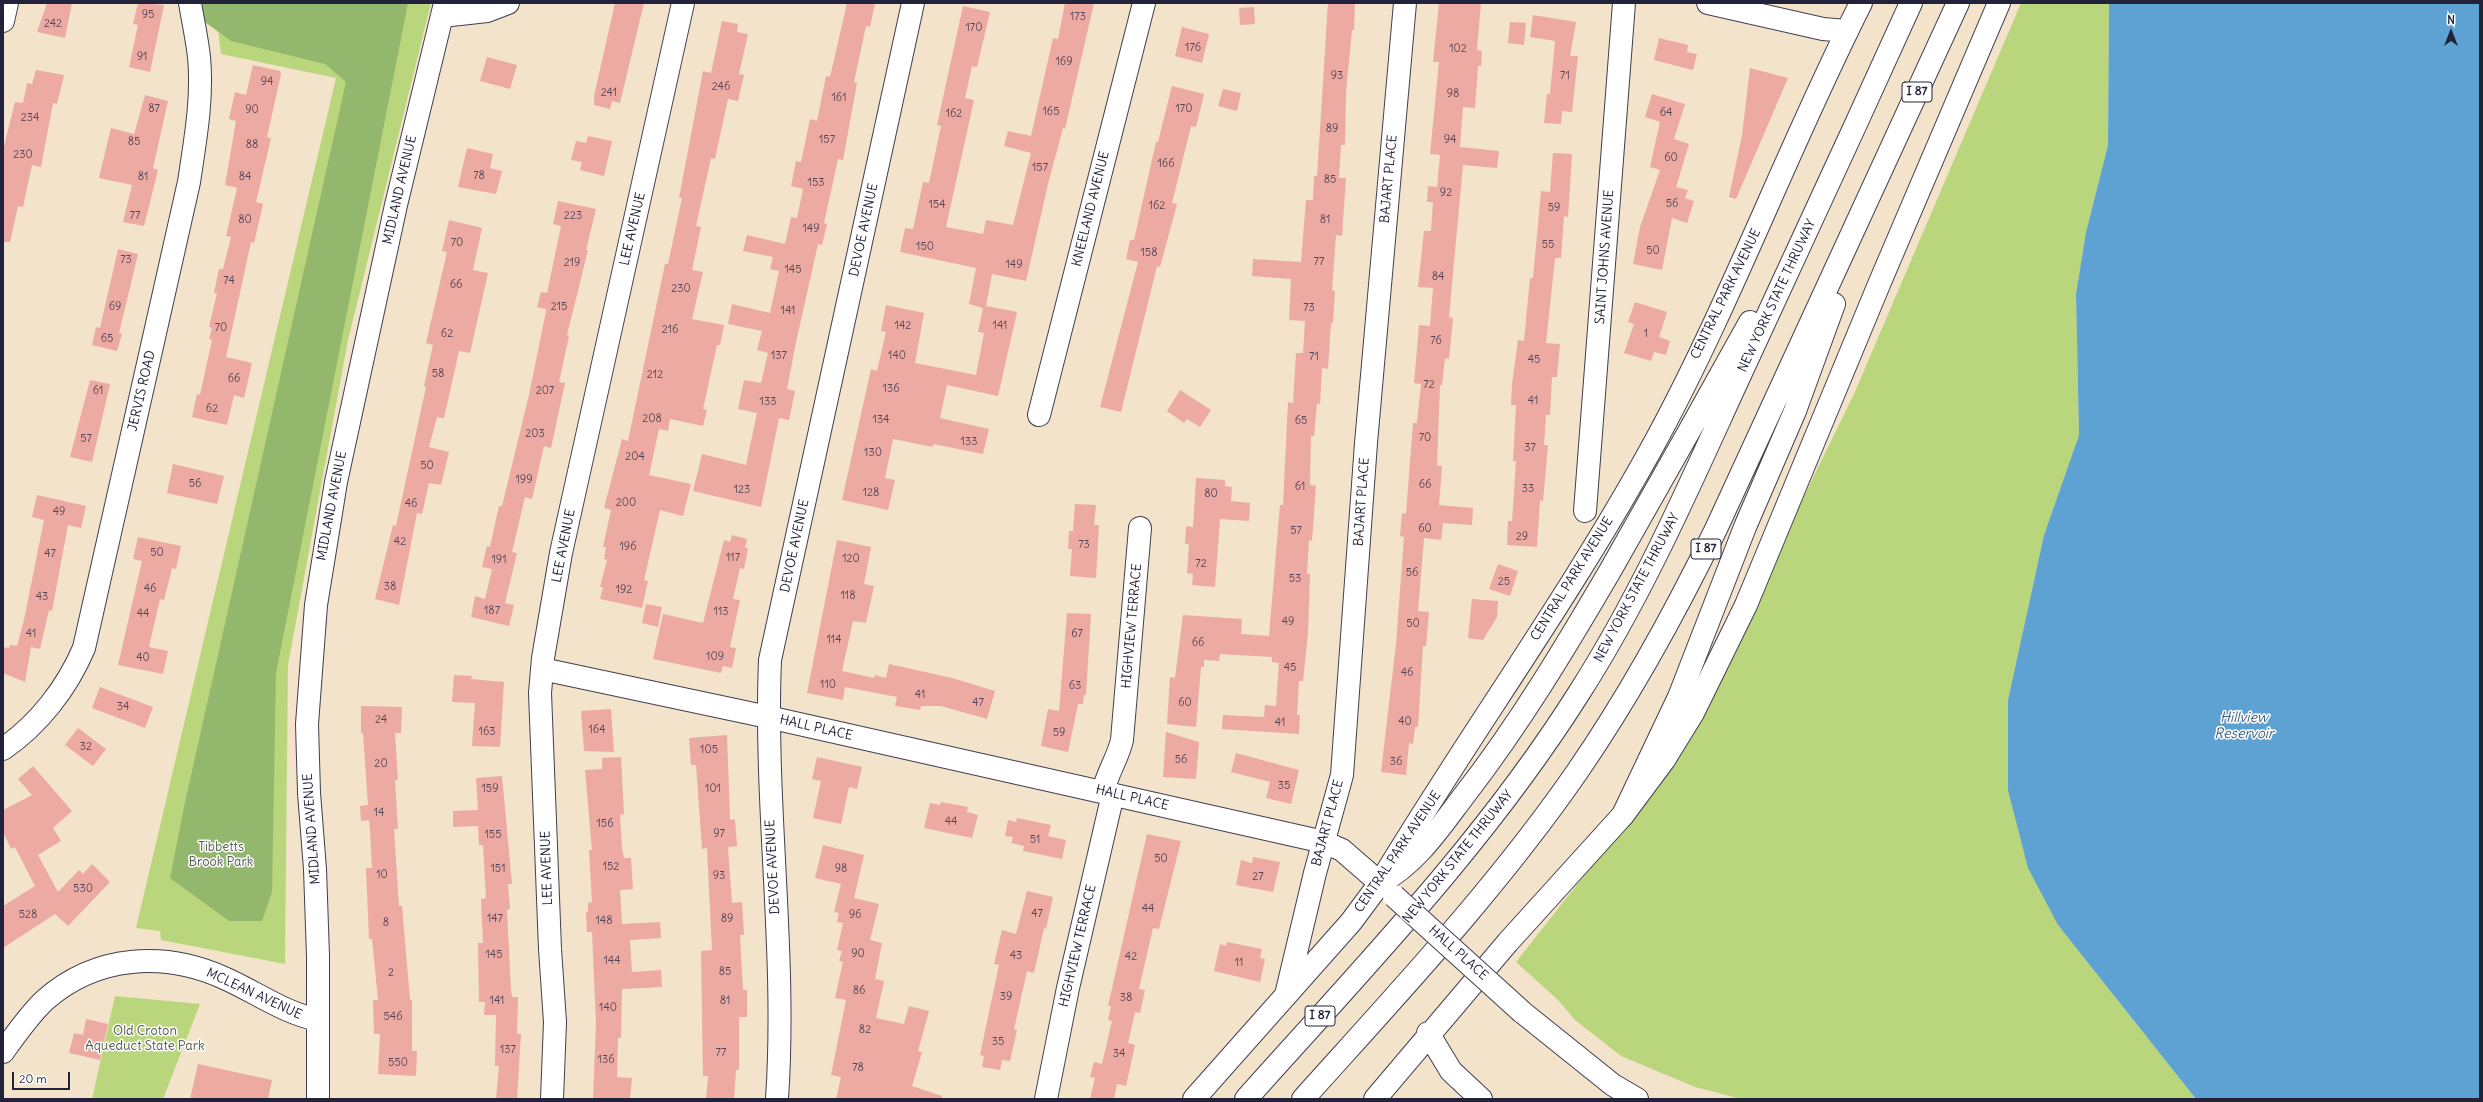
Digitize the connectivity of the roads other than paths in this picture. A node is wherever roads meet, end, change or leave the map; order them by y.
1 (7, 3) edge
2 (190, 3) edge
3 (508, 3) edge
4 (683, 3) edge
5 (913, 3) edge
6 (1144, 3) edge
7 (1405, 3) edge
8 (1624, 3) edge
9 (1708, 3) edge
10 (1861, 3) edge
11 (1911, 3) edge
12 (1958, 3) edge
13 (1999, 3) edge
14 (443, 9) edge
15 (3, 20) edge
16 (1847, 31) junction
17 (1830, 180) junction
18 (1876, 181) junction
19 (1039, 415) dead end
20 (1585, 511) dead end
21 (1140, 528) dead end
22 (542, 669) junction
23 (768, 717) junction
24 (3, 749) edge
25 (1108, 793) junction
26 (1623, 815) junction
27 (1324, 842) junction
28 (1387, 890) junction
29 (1286, 995) junction
30 (318, 1020) junction
31 (1428, 1033) junction
32 (3, 1052) edge
33 (318, 1099) edge
34 (552, 1099) edge
35 (777, 1099) edge
36 (1046, 1099) edge
37 (1194, 1099) edge
38 (1246, 1099) edge
39 (1303, 1099) edge
40 (1375, 1099) edge
41 (1481, 1099) edge
42 (1637, 1099) edge

1 - 15 main road
2 - 24 main road, JERVIS ROAD
3 - 14 main road
4 - 22 main road, LEE AVENUE
5 - 23 main road, DEVOE AVENUE
6 - 19 main road, KNEELAND AVENUE
7 - 27 main road, BAJART PLACE
8 - 20 main road, SAINT JOHNS AVENUE
9 - 16 main road
10 - 16 main road, CENTRAL PARK AVENUE
11 - 17 main road, NEW YORK STATE THRUWAY / I 87
12 - 18 main road, I 87
13 - 26 main road
14 - 30 main road, MIDLAND AVENUE
16 - 28 main road, CENTRAL PARK AVENUE
17 - 28 main road
17 - 38 main road, NEW YORK STATE THRUWAY / I 87
18 - 26 main road
18 - 39 main road, I 87
21 - 25 main road, HIGHVIEW TERRACE
22 - 23 main road, HALL PLACE
22 - 34 main road, LEE AVENUE
23 - 25 main road, HALL PLACE
23 - 35 main road, DEVOE AVENUE
25 - 27 main road, HALL PLACE
25 - 36 main road, HIGHVIEW TERRACE
26 - 31 main road
27 - 28 main road, HALL PLACE
27 - 29 main road, BAJART PLACE
28 - 29 main road, CENTRAL PARK AVENUE
28 - 42 main road, HALL PLACE, bridge
29 - 37 main road, CENTRAL PARK AVENUE
30 - 32 main road, MCLEAN AVENUE
30 - 33 main road, MCLEAN AVENUE
31 - 40 main road
31 - 41 main road

